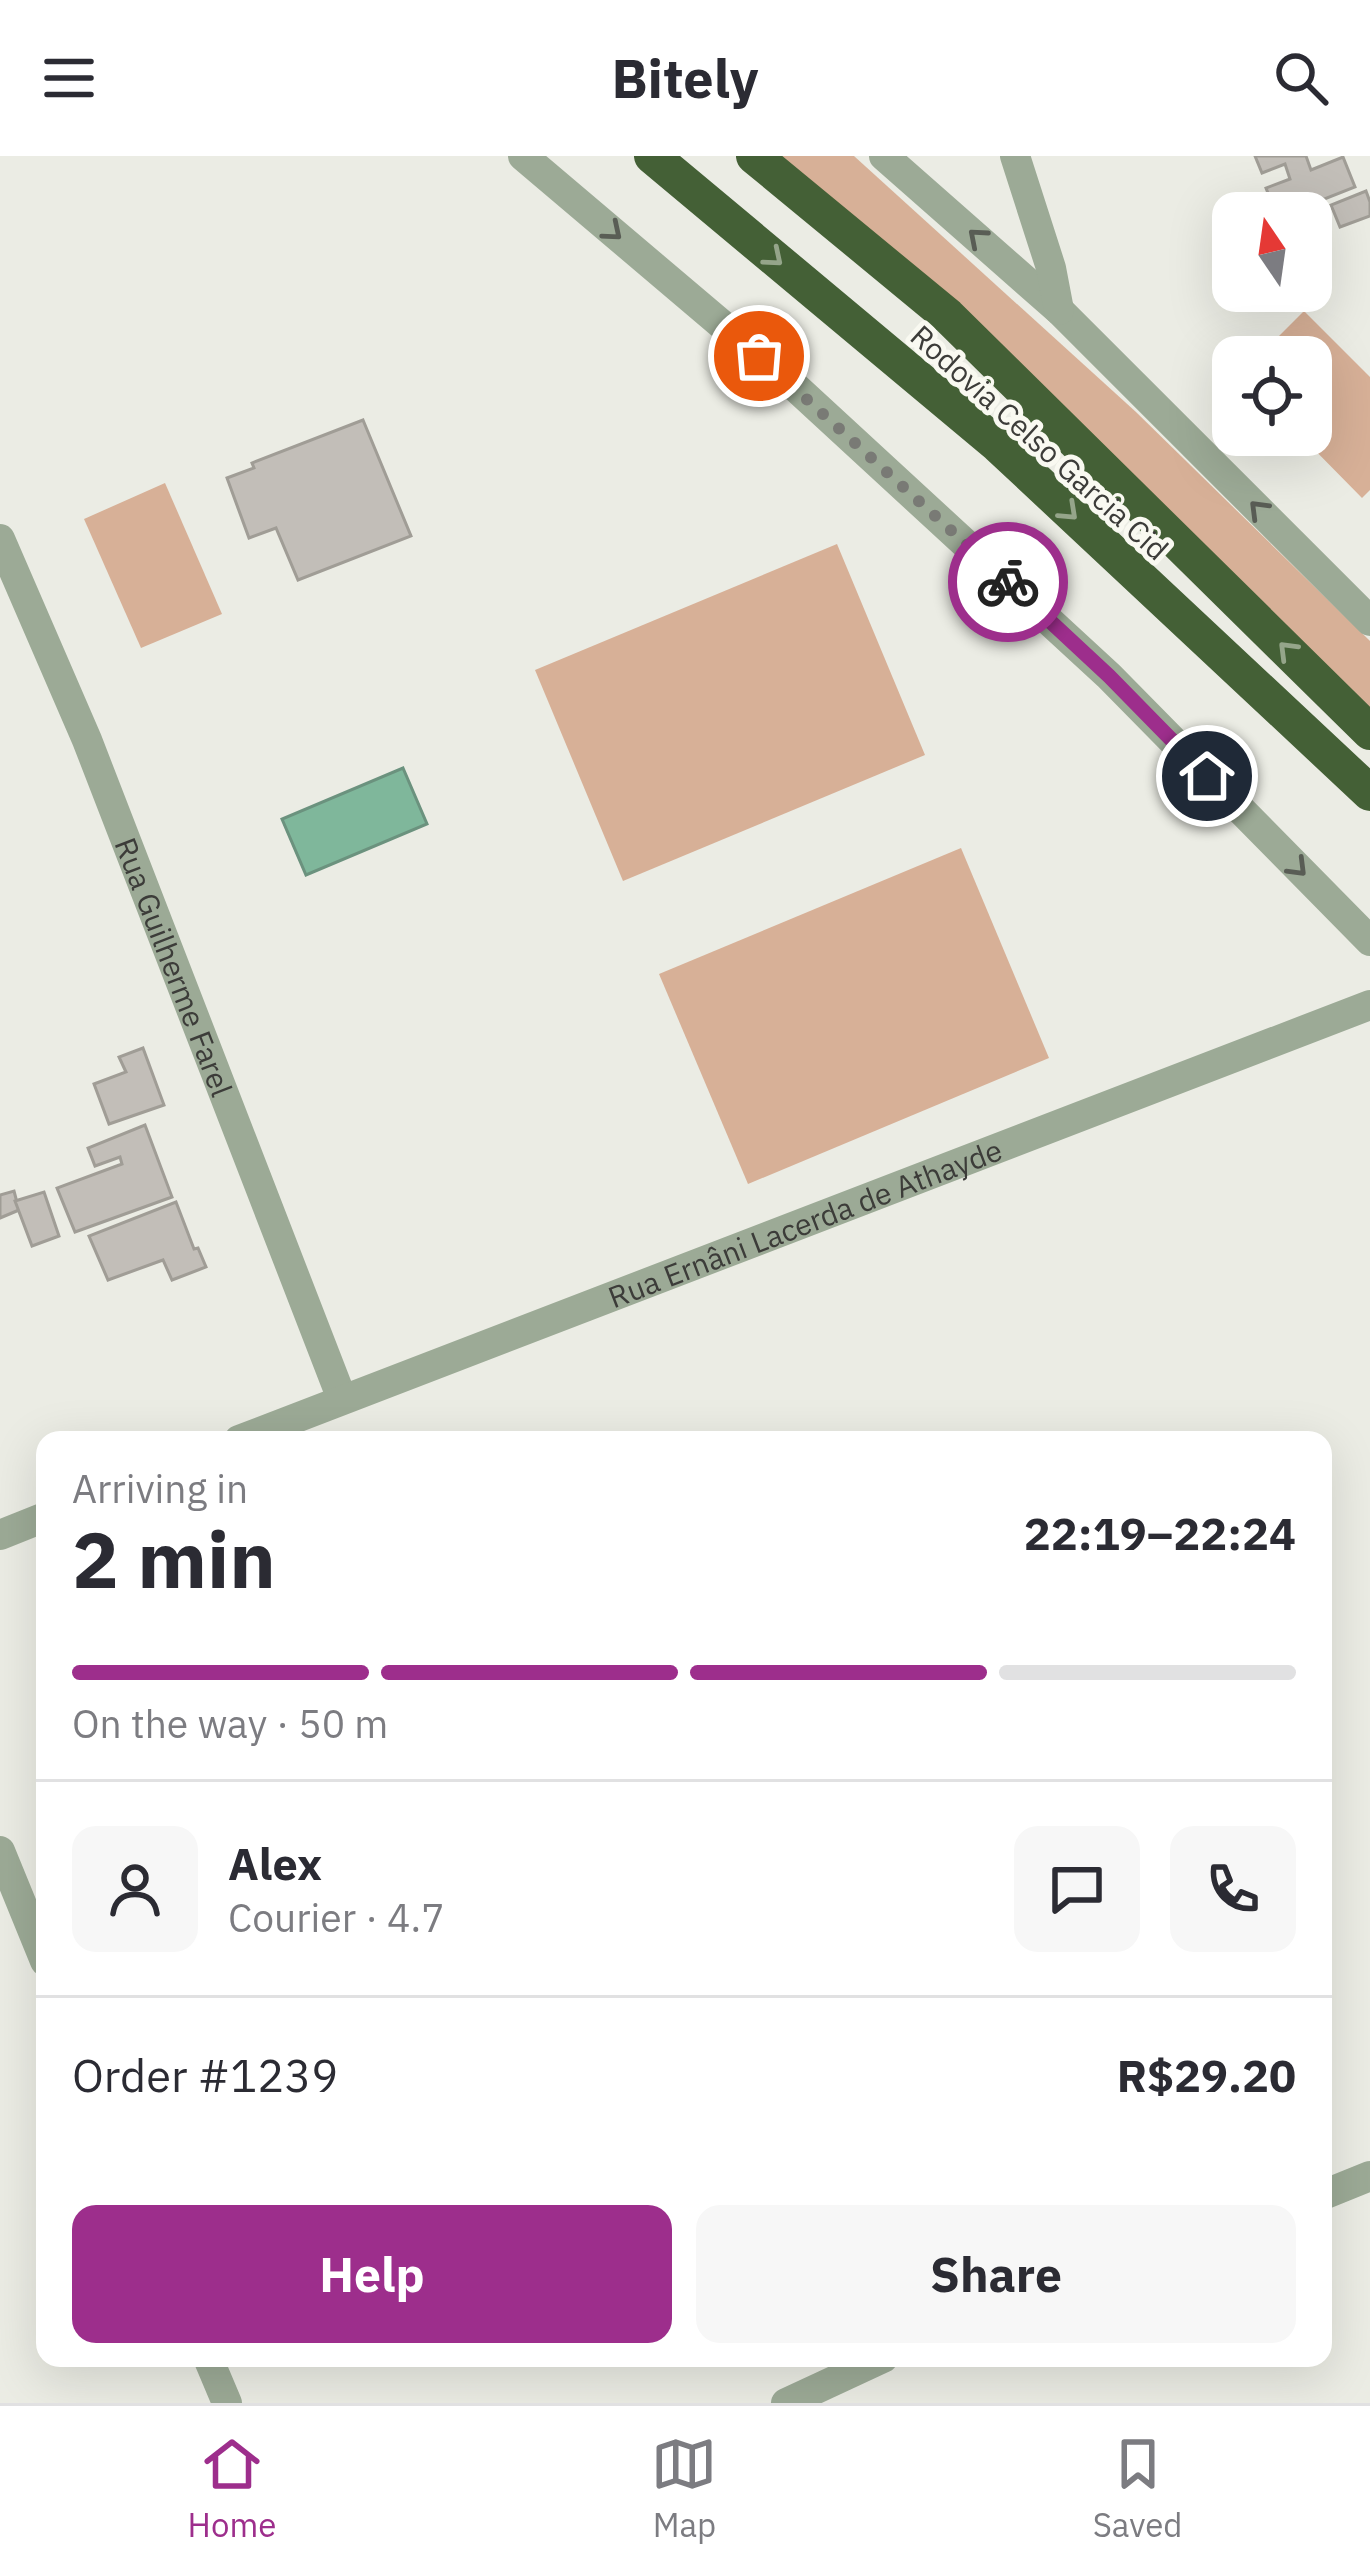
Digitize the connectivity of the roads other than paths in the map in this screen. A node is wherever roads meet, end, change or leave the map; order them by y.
1 (523, 156) edge
2 (652, 156) edge
3 (754, 156) edge
4 (884, 156) edge
5 (1015, 156) edge
6 (1059, 310) junction
7 (0, 539) edge
8 (1370, 621) edge
9 (1370, 732) edge
10 (1370, 794) edge
11 (1370, 941) edge
12 (1367, 1014) edge
13 (342, 1399) junction
14 (261, 1431) edge
15 (36, 1521) edge
16 (0, 1535) edge
17 (0, 1851) edge
18 (36, 1939) edge
19 (1370, 2176) edge
20 (1332, 2191) edge
21 (212, 2367) edge
22 (864, 2367) edge
23 (227, 2403) edge
24 (786, 2403) edge

1 -> 11 street
2 -> 10 highway, Rodovia Celso Garcia Cid
9 -> 3 highway, Rodovia Celso Garcia Cid
6 -> 4 street
5 - 6 street
8 -> 6 street
7 - 13 street, Rua Guilherme Farel
12 - 13 street, Rua Ernâni Lacerda de Athayde
13 - 14 street, Rua Ernâni Lacerda de Athayde
15 - 16 street
17 - 18 street
19 - 20 street
21 - 23 street
22 - 24 street

